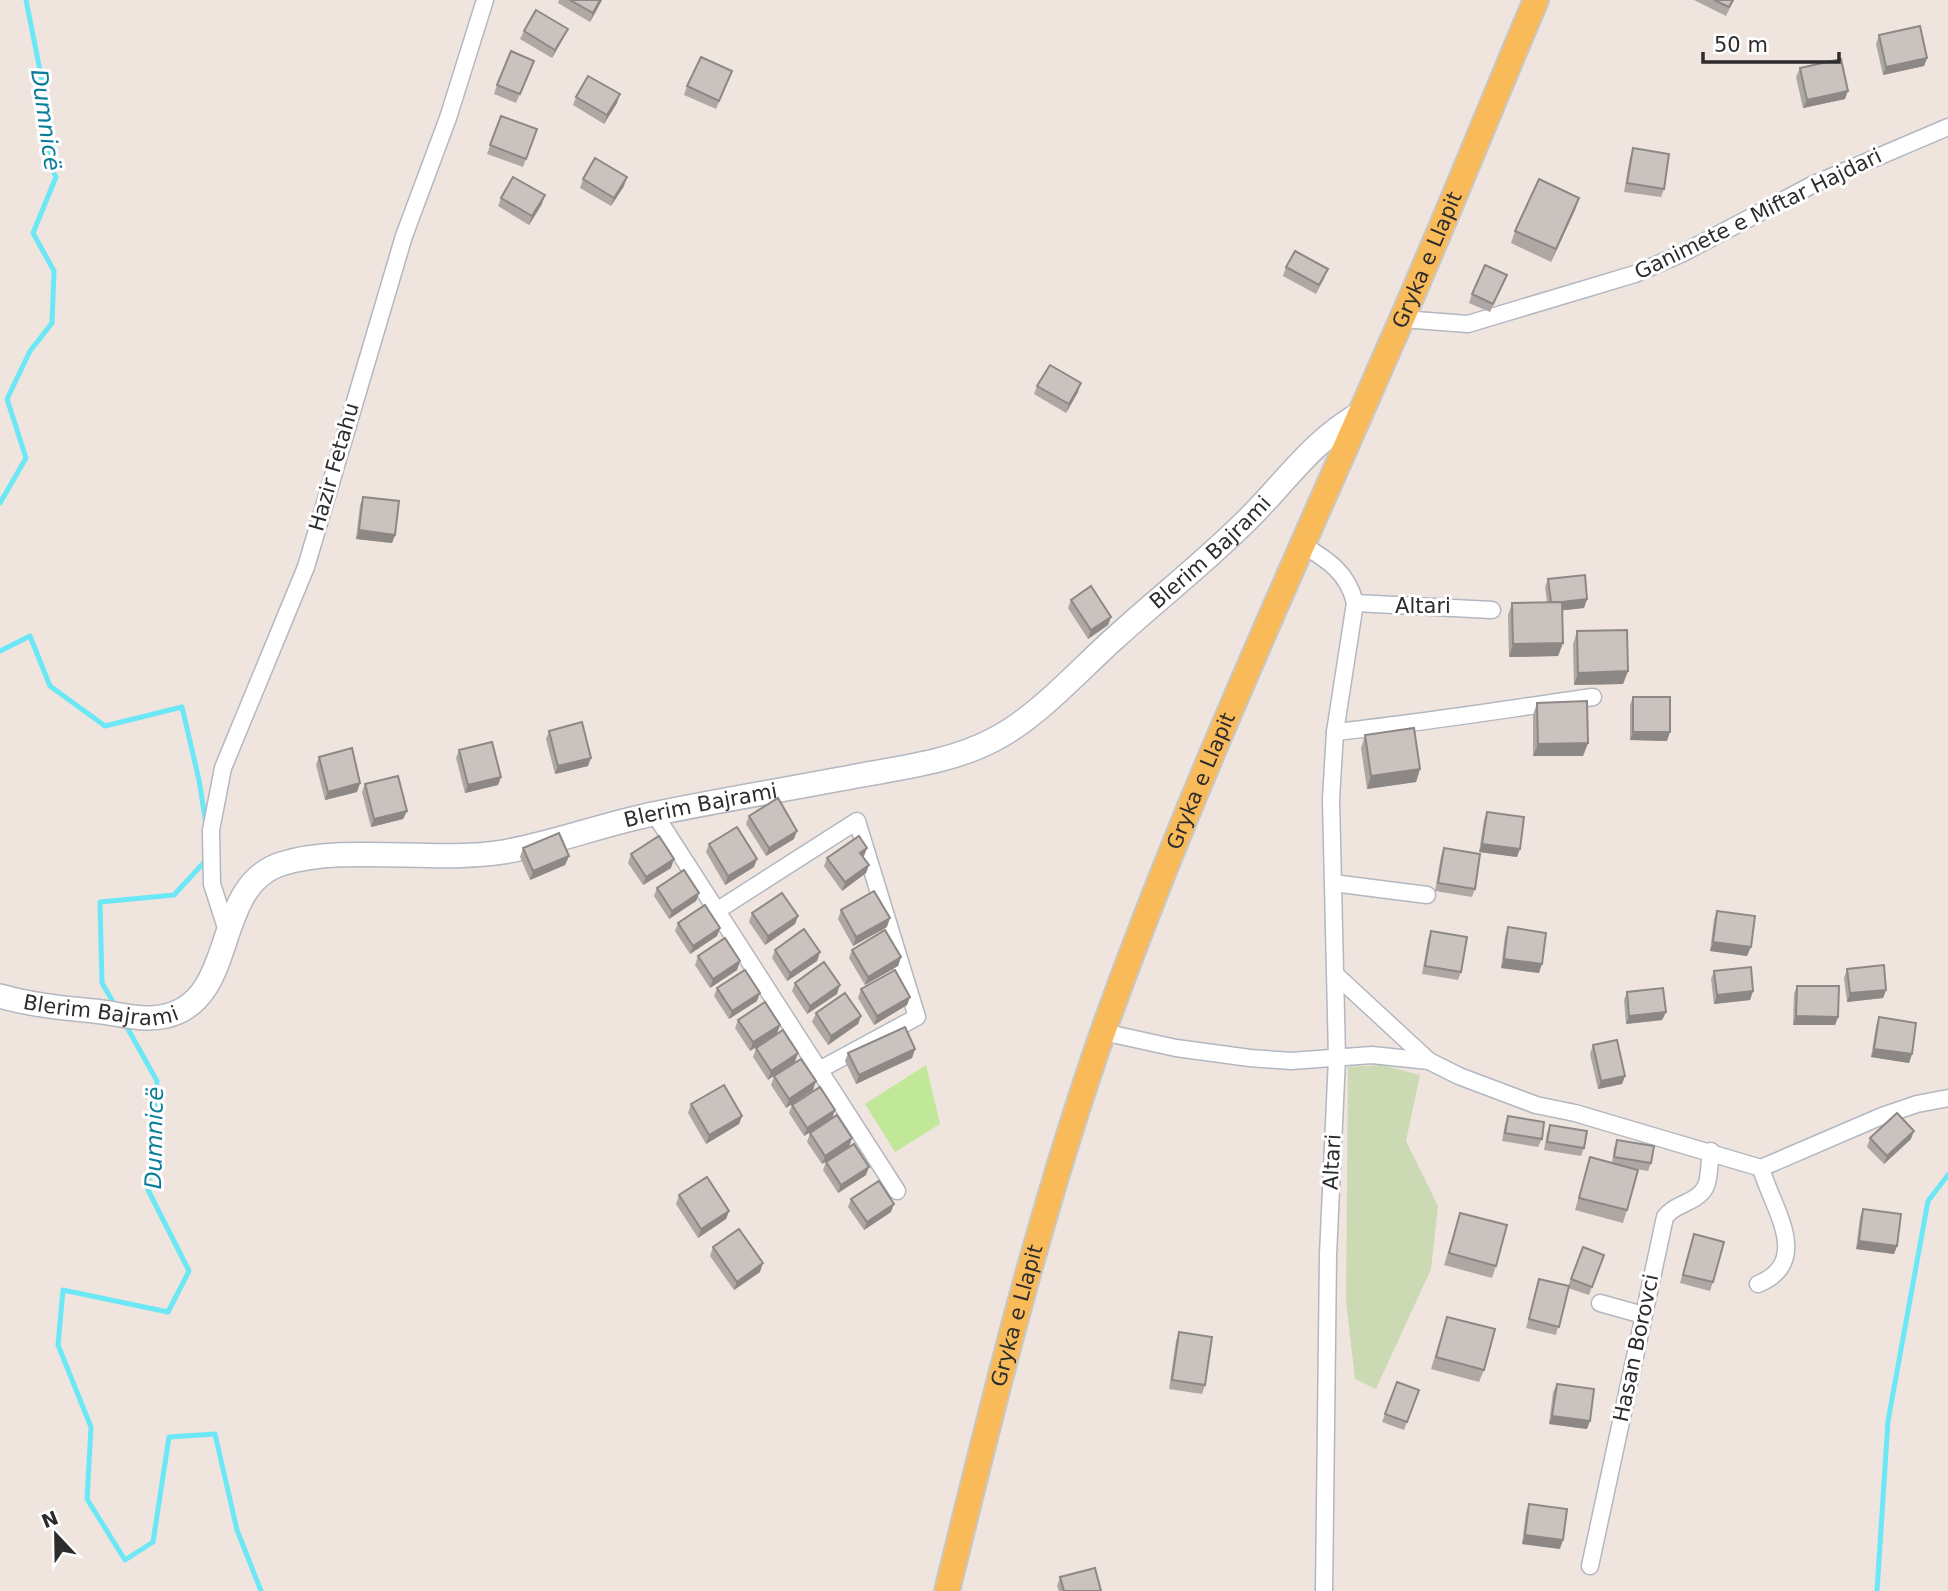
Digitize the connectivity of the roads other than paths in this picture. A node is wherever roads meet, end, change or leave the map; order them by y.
1 (485, 0) edge
2 (1536, 0) edge
3 (1948, 127) edge
4 (1402, 319) junction
5 (1361, 413) junction
6 (1303, 545) junction
7 (1355, 603) junction
8 (1492, 610) dead end
9 (1593, 697) dead end
10 (1335, 732) junction
11 (654, 813) junction
12 (1333, 883) junction
13 (1427, 895) dead end
14 (718, 910) junction
15 (228, 934) junction
16 (1337, 976) junction
17 (0, 996) edge
18 (1103, 1032) junction
19 (1336, 1058) junction
20 (1429, 1060) junction
21 (821, 1069) junction
22 (1948, 1098) edge
23 (1711, 1151) junction
24 (1761, 1168) junction
25 (897, 1191) dead end
26 (1758, 1284) dead end
27 (1600, 1303) dead end
28 (1643, 1314) junction
29 (1590, 1566) dead end
30 (947, 1591) edge
31 (1324, 1591) edge

1 - 15 street, Hazir Fetahu
2 - 4 main road, Gryka e Llapit
3 - 4 street, Ganimete e Miftar Hajdari
4 - 5 main road, Gryka e Llapit
5 - 6 main road, Gryka e Llapit
5 - 11 street, Blerim Bajrami
6 - 7 street
6 - 18 main road, Gryka e Llapit
7 - 8 street, Altari
7 - 10 street, Altari
9 - 10 street
10 - 12 street, Altari
11 - 14 street
11 - 15 street, Blerim Bajrami
12 - 13 street
12 - 16 street, Altari
14 - 21 street
14 - 21 street
15 - 17 street, Blerim Bajrami
16 - 19 street, Altari
16 - 20 street
18 - 19 street
18 - 30 main road, Gryka e Llapit
19 - 20 street
19 - 31 street, Altari
20 - 23 street
21 - 25 street
22 - 24 street
23 - 24 street
23 - 28 street, Hasan Borovci
24 - 26 street
27 - 28 street
28 - 29 street, Hasan Borovci

